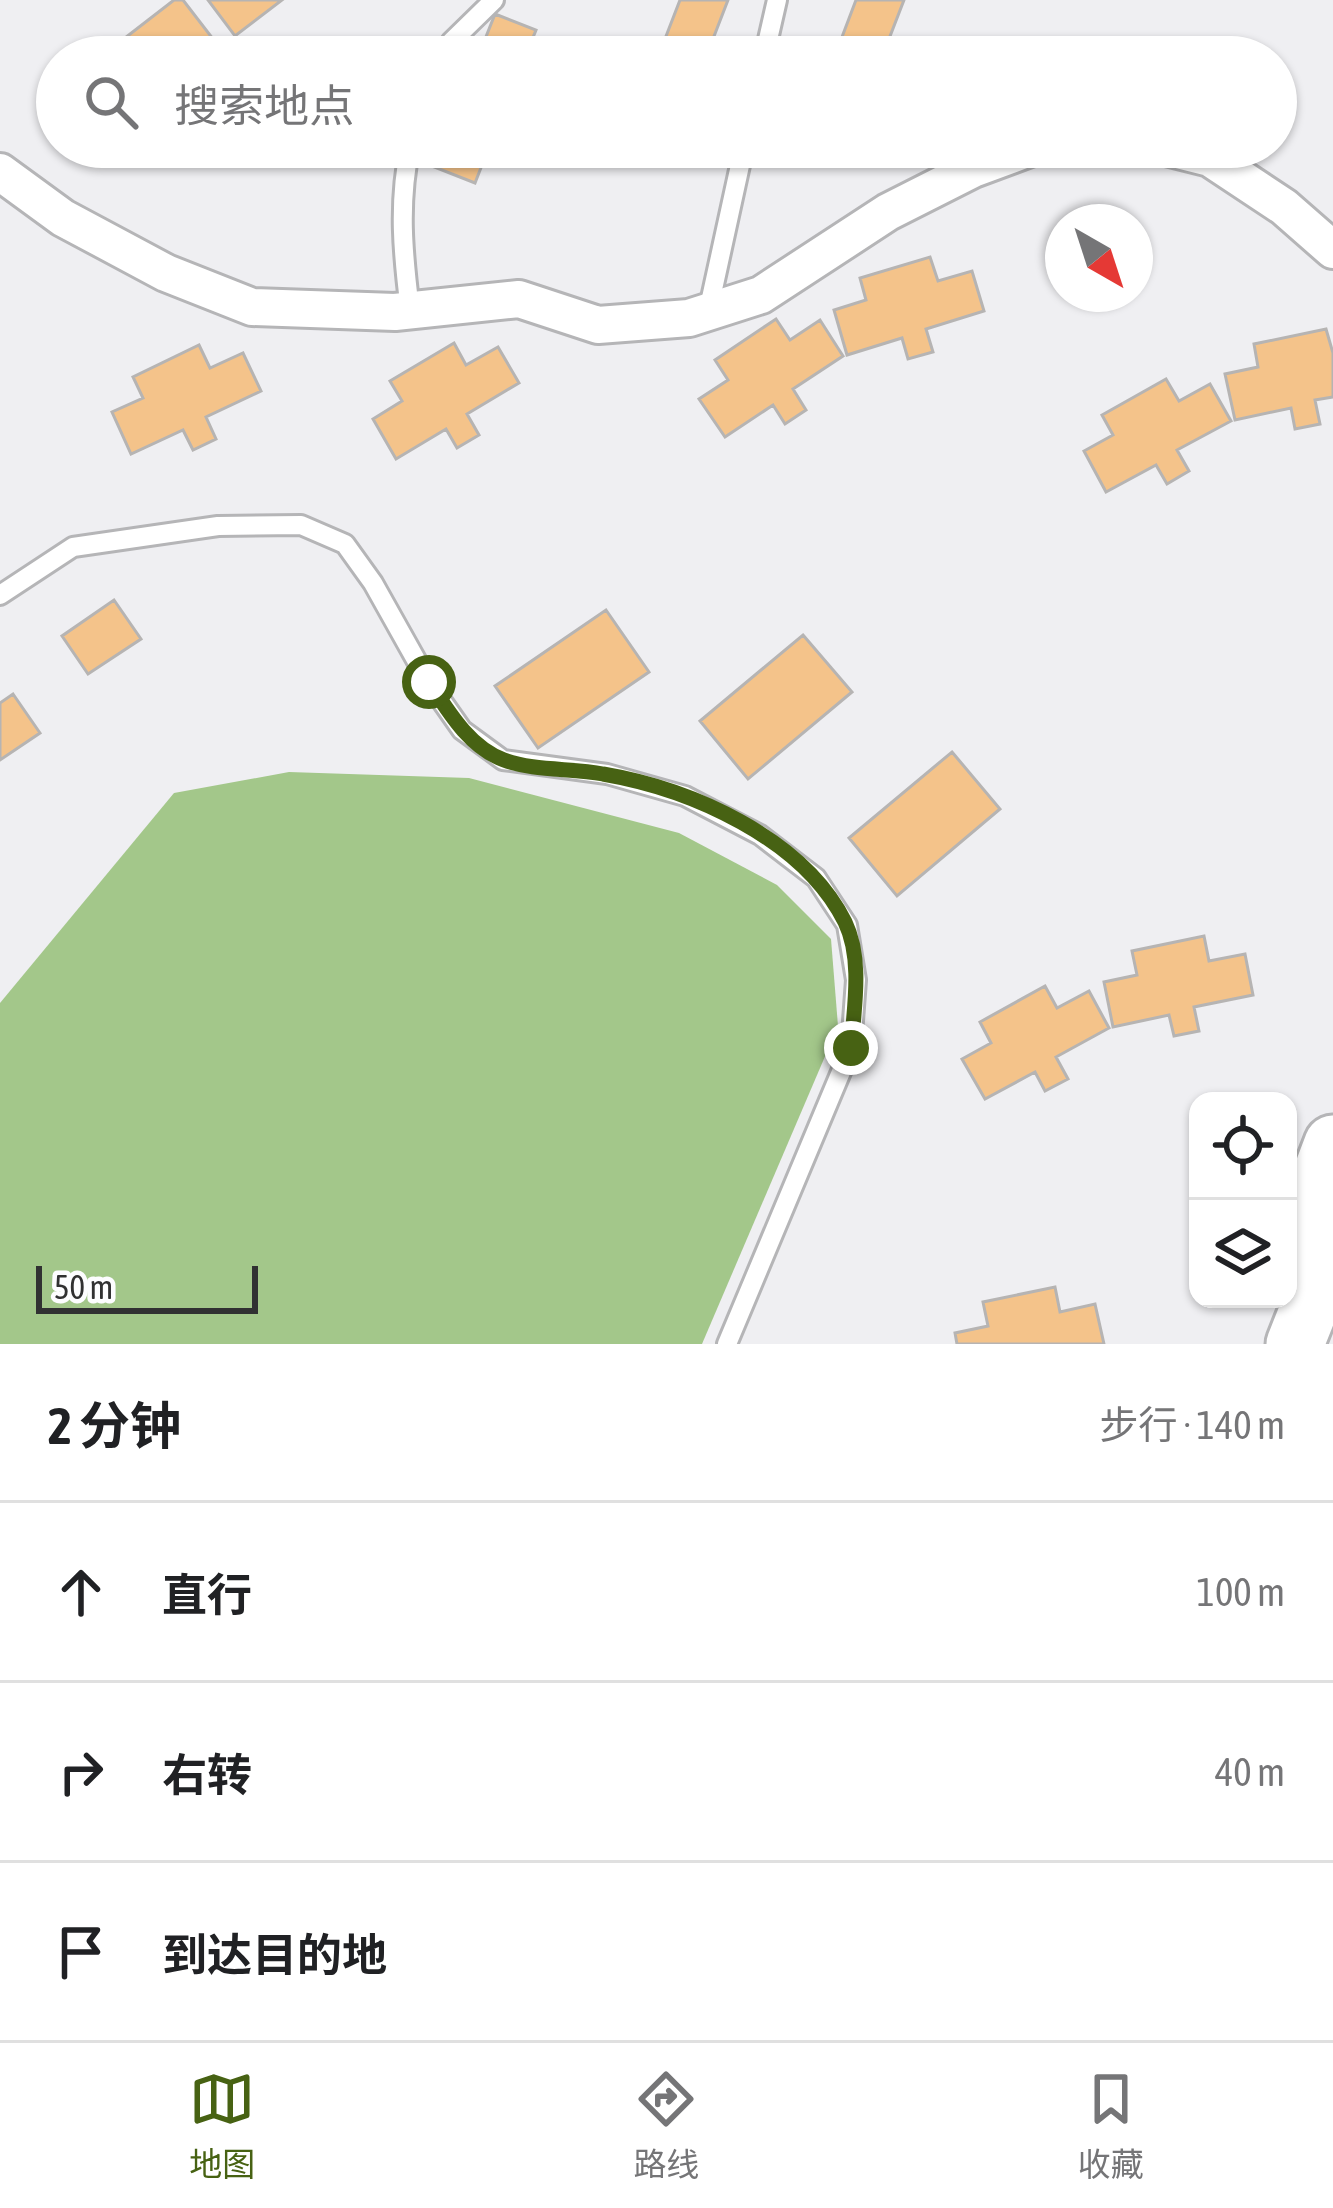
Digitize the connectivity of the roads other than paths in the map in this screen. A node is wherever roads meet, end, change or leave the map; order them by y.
1 (494, 0) edge
2 (777, 0) edge
3 (457, 36) edge
4 (769, 36) edge
5 (406, 168) edge
6 (739, 168) edge
7 (976, 168) edge
8 (1225, 168) edge
9 (0, 172) edge
10 (1333, 250) edge
11 (410, 310) junction
12 (708, 311) junction
13 (0, 595) edge
14 (1333, 1144) edge
15 (1297, 1238) edge
16 (1333, 1248) edge
17 (1271, 1308) edge
18 (727, 1344) edge
19 (1257, 1344) edge
20 (1295, 1344) edge

1 - 3 lane
2 - 4 lane
5 - 11 lane
6 - 12 lane
7 - 12 street
8 - 10 street
9 - 11 street
11 - 12 street
13 - 18 lane
14 - 15 main road
16 - 20 main road
17 - 19 main road

